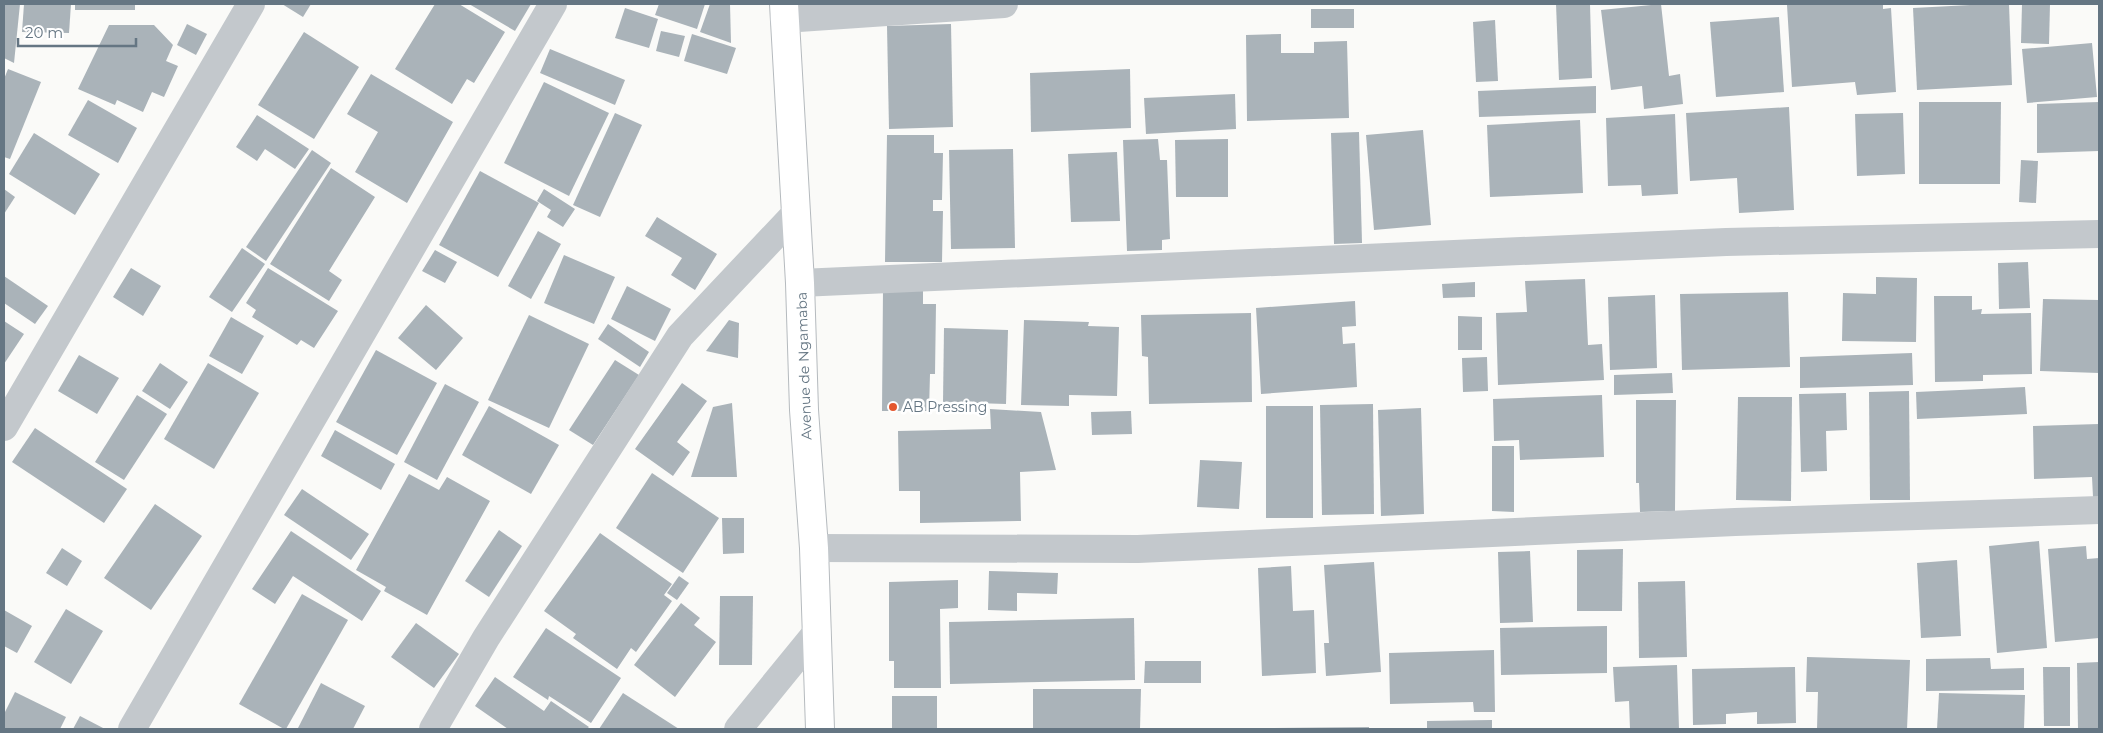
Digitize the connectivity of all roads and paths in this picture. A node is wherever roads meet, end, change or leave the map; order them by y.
1 (251, 4) edge
2 (553, 4) edge
3 (1004, 4) edge
4 (784, 11) edge
5 (796, 213) junction
6 (2099, 234) edge
7 (800, 283) junction
8 (4, 427) edge
9 (2099, 510) edge
10 (814, 548) junction
11 (817, 632) junction
12 (132, 729) edge
13 (433, 729) edge
14 (738, 729) edge
15 (820, 729) edge

1 - 8 street
2 - 12 street
3 - 4 street
4 - 5 main road, Avenue de Ngamaba
5 - 7 main road, Avenue de Ngamaba
5 - 13 street
6 - 7 street
7 - 10 main road, Avenue de Ngamaba
9 - 10 street
10 - 11 main road, Avenue de Ngamaba
11 - 14 street
11 - 15 main road, Avenue de Ngamaba

